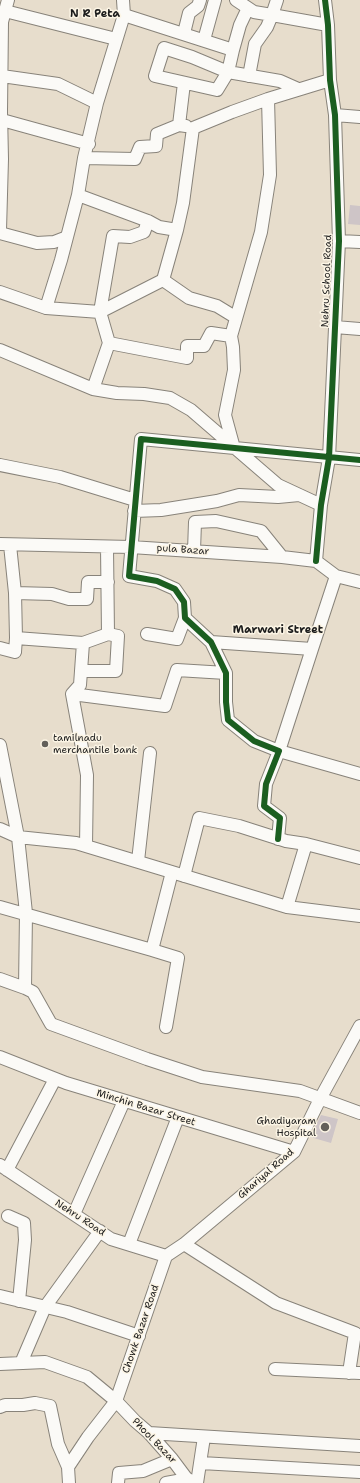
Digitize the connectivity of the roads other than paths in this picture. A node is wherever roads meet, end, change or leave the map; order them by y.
1 (123, 0) edge
2 (200, 0) edge
3 (214, 0) edge
4 (236, 0) edge
5 (277, 0) edge
6 (325, 0) edge
7 (248, 8) junction
8 (4, 14) edge
9 (124, 15) junction
10 (272, 15) junction
11 (328, 25) junction
12 (184, 34) junction
13 (116, 40) junction
14 (204, 40) junction
15 (233, 50) junction
16 (228, 72) junction
17 (2, 76) junction
18 (249, 76) junction
19 (330, 80) junction
20 (184, 83) junction
21 (298, 89) junction
22 (268, 99) junction
23 (97, 103) junction
24 (1, 115) edge
25 (335, 115) junction
26 (360, 118) edge
27 (179, 125) junction
28 (193, 128) junction
29 (89, 144) junction
30 (84, 158) junction
31 (1, 159) edge
32 (0, 192) edge
33 (78, 195) junction
34 (148, 221) junction
35 (177, 230) junction
36 (0, 231) edge
37 (67, 237) junction
38 (339, 241) junction
39 (360, 242) edge
40 (163, 280) junction
41 (0, 286) edge
42 (0, 292) edge
43 (46, 308) junction
44 (100, 312) junction
45 (235, 317) junction
46 (335, 327) junction
47 (360, 329) edge
48 (230, 336) junction
49 (109, 343) junction
50 (0, 350) edge
51 (93, 389) junction
52 (234, 448) junction
53 (329, 458) junction
54 (360, 460) edge
55 (0, 465) edge
56 (299, 495) junction
57 (135, 505) junction
58 (321, 505) junction
59 (5, 544) edge
60 (107, 547) junction
61 (130, 547) junction
62 (194, 551) junction
63 (282, 557) junction
64 (316, 562) junction
65 (336, 576) junction
66 (108, 582) junction
67 (360, 582) edge
68 (15, 593) junction
69 (185, 618) junction
70 (108, 634) junction
71 (147, 634) dead end
72 (16, 638) junction
73 (211, 642) junction
74 (83, 643) junction
75 (0, 648) edge
76 (312, 649) junction
77 (81, 671) junction
78 (226, 673) junction
79 (72, 694) junction
80 (0, 745) edge
81 (279, 751) junction
82 (150, 753) dead end
83 (360, 774) edge
84 (0, 829) edge
85 (18, 837) junction
86 (278, 839) junction
87 (306, 844) junction
88 (86, 846) junction
89 (360, 858) edge
90 (138, 862) junction
91 (172, 872) junction
92 (184, 876) junction
93 (0, 906) edge
94 (287, 907) junction
95 (26, 913) junction
96 (360, 916) edge
97 (152, 950) junction
98 (0, 979) edge
99 (25, 988) junction
100 (166, 1027) dead end
101 (360, 1029) edge
102 (0, 1057) edge
103 (55, 1079) junction
104 (320, 1099) junction
105 (124, 1101) junction
106 (360, 1113) edge
107 (178, 1118) junction
108 (294, 1152) junction
109 (4, 1168) edge
110 (74, 1214) junction
111 (8, 1216) dead end
112 (100, 1231) junction
113 (129, 1244) junction
114 (184, 1244) junction
115 (166, 1256) junction
116 (0, 1296) edge
117 (19, 1301) junction
118 (45, 1307) junction
119 (139, 1336) junction
120 (21, 1363) junction
121 (0, 1364) edge
122 (275, 1369) dead end
123 (354, 1373) edge
124 (116, 1401) junction
125 (0, 1407) edge
126 (149, 1433) junction
127 (204, 1437) junction
128 (360, 1446) edge
129 (172, 1459) junction
130 (201, 1463) junction
131 (68, 1467) junction
132 (360, 1472) edge
133 (192, 1482) edge
134 (69, 1483) edge
135 (118, 1483) edge
136 (166, 1483) edge

1 - 9 street
2 - 12 street
3 - 14 street
4 - 7 street
5 - 10 street
6 - 11 street, Nehru School Road
7 - 10 street
7 - 15 street
8 - 13 street
8 - 17 street
9 - 12 street
9 - 13 street
10 - 11 street
10 - 18 street
11 - 19 street, Nehru School Road
12 - 14 street
13 - 23 street
14 - 15 street
15 - 16 street
16 - 18 street
16 - 20 street
16 - 20 street
17 - 23 street
17 - 24 street
18 - 21 street
19 - 21 street
19 - 25 street, Nehru School Road
20 - 27 street
21 - 22 street
22 - 28 street
22 - 45 street
23 - 29 street
24 - 29 street
24 - 31 street
25 - 26 street
25 - 38 street, Nehru School Road
27 - 28 street
27 - 30 street
28 - 35 street
29 - 30 street
30 - 33 street
31 - 32 street
32 - 36 street
33 - 34 street
33 - 37 street
34 - 35 street
34 - 44 street
35 - 40 street
36 - 37 street
37 - 43 street
38 - 39 street
38 - 46 street, Nehru School Road
40 - 44 street
40 - 45 street
41 - 42 street
42 - 43 street
43 - 44 street
44 - 49 street
45 - 48 street
46 - 47 street
46 - 53 street, Nehru School Road
48 - 49 street
48 - 52 street
49 - 51 street
50 - 51 street
51 - 52 street
52 - 53 street
52 - 56 street
52 - 57 street
53 - 54 street
53 - 58 street, Nehru School Road
55 - 57 street
56 - 57 street
56 - 58 street
57 - 61 street
58 - 64 street, Nehru School Road
59 - 60 street, pula Bazar
59 - 68 street
60 - 61 street, pula Bazar
60 - 66 street
61 - 62 street, pula Bazar
61 - 69 street
62 - 63 street, pula Bazar
62 - 63 street
63 - 64 street, pula Bazar
64 - 65 street, pula Bazar
65 - 67 street, pula Bazar
65 - 76 street
66 - 68 street
66 - 70 street
68 - 72 street
69 - 71 street
69 - 73 street
70 - 74 street
70 - 77 street
72 - 74 street
72 - 75 street
73 - 76 street
73 - 78 street
74 - 77 street
76 - 81 street
77 - 79 street
78 - 79 street
78 - 81 street
79 - 88 street
80 - 85 street
81 - 83 street
81 - 86 street
82 - 90 street
84 - 85 street
85 - 88 street
85 - 95 street
86 - 87 street
86 - 92 street
87 - 89 street
87 - 94 street
88 - 90 street
90 - 91 street
91 - 92 street
91 - 97 street
92 - 94 street
93 - 95 street
94 - 96 street
95 - 97 street
95 - 99 street
97 - 100 street
98 - 99 street
99 - 104 street
101 - 104 street, Ghariyal Road
102 - 103 street, Minchin Bazar Street
103 - 105 street, Minchin Bazar Street
103 - 109 street
104 - 106 street
104 - 108 street, Ghariyal Road
105 - 107 street, Minchin Bazar Street
105 - 110 street
107 - 108 street, Minchin Bazar Street
107 - 113 street
108 - 114 street, Ghariyal Road
109 - 110 street, Nehru Road
110 - 112 street, Nehru Road
111 - 117 street
112 - 113 street, Nehru Road
112 - 118 street
113 - 115 street, Nehru Road
114 - 115 street, Ghariyal Road
114 - 123 street
115 - 119 street, Chowk Bazar Road
116 - 117 street
117 - 118 street
118 - 119 street
118 - 120 street
119 - 124 street, Chowk Bazar Road
120 - 121 street, Phool Bazar
120 - 124 street, Phool Bazar
122 - 123 street
124 - 126 street, Phool Bazar
124 - 131 street, Chowk Bazar Road
125 - 131 street
126 - 127 street
126 - 129 street, Phool Bazar
127 - 128 street
127 - 130 street
129 - 133 street, Phool Bazar
129 - 135 street
130 - 132 street
130 - 133 street
131 - 134 street
133 - 136 street

